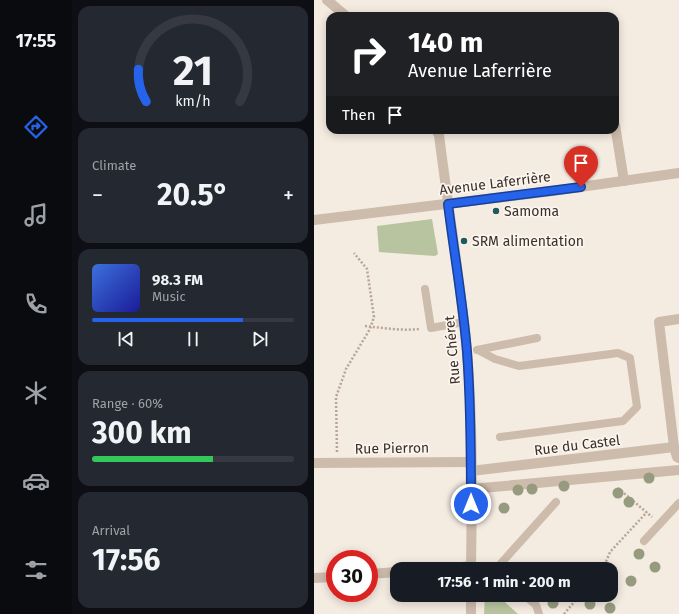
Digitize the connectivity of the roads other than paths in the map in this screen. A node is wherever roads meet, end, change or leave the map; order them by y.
1 (326, 0) edge
2 (341, 12) edge
3 (438, 134) edge
4 (616, 134) edge
5 (679, 173) edge
6 (624, 181) junction
7 (448, 204) junction
8 (314, 220) edge
9 (425, 289) dead end
10 (679, 318) edge
11 (464, 322) junction
12 (537, 338) dead end
13 (478, 350) junction
14 (467, 352) junction
15 (500, 437) dead end
16 (674, 447) junction
17 (679, 458) edge
18 (314, 464) edge
19 (471, 467) junction
20 (679, 470) edge
21 (471, 489) junction
22 (556, 502) dead end
23 (679, 503) edge
24 (644, 541) dead end
25 (471, 562) edge
26 (501, 562) edge
27 (390, 572) edge
28 (378, 573) edge
29 (326, 577) edge
30 (314, 578) edge
31 (471, 602) edge
32 (532, 602) edge
33 (471, 614) edge
34 (539, 614) edge

1 - 2 street
3 - 7 street, Rue Chéret
4 - 6 street
5 - 6 street, Avenue Laferrière
6 - 7 street, Avenue Laferrière
7 - 8 street, Avenue Laferrière
7 - 11 street, Rue Chéret
9 - 11 lane
10 - 16 street
11 - 14 street, Rue Chéret
12 - 13 lane
13 - 14 lane
13 - 15 lane
14 - 19 street, Rue Chéret
16 - 17 street
16 - 19 street, Rue du Castel
18 - 19 street, Rue Pierron
19 - 21 street, Rue Chéret
20 - 21 street
21 - 25 street, Rue Chéret
22 - 26 lane
23 - 24 lane
27 - 28 street
29 - 30 street
31 - 33 street
32 - 34 lane

